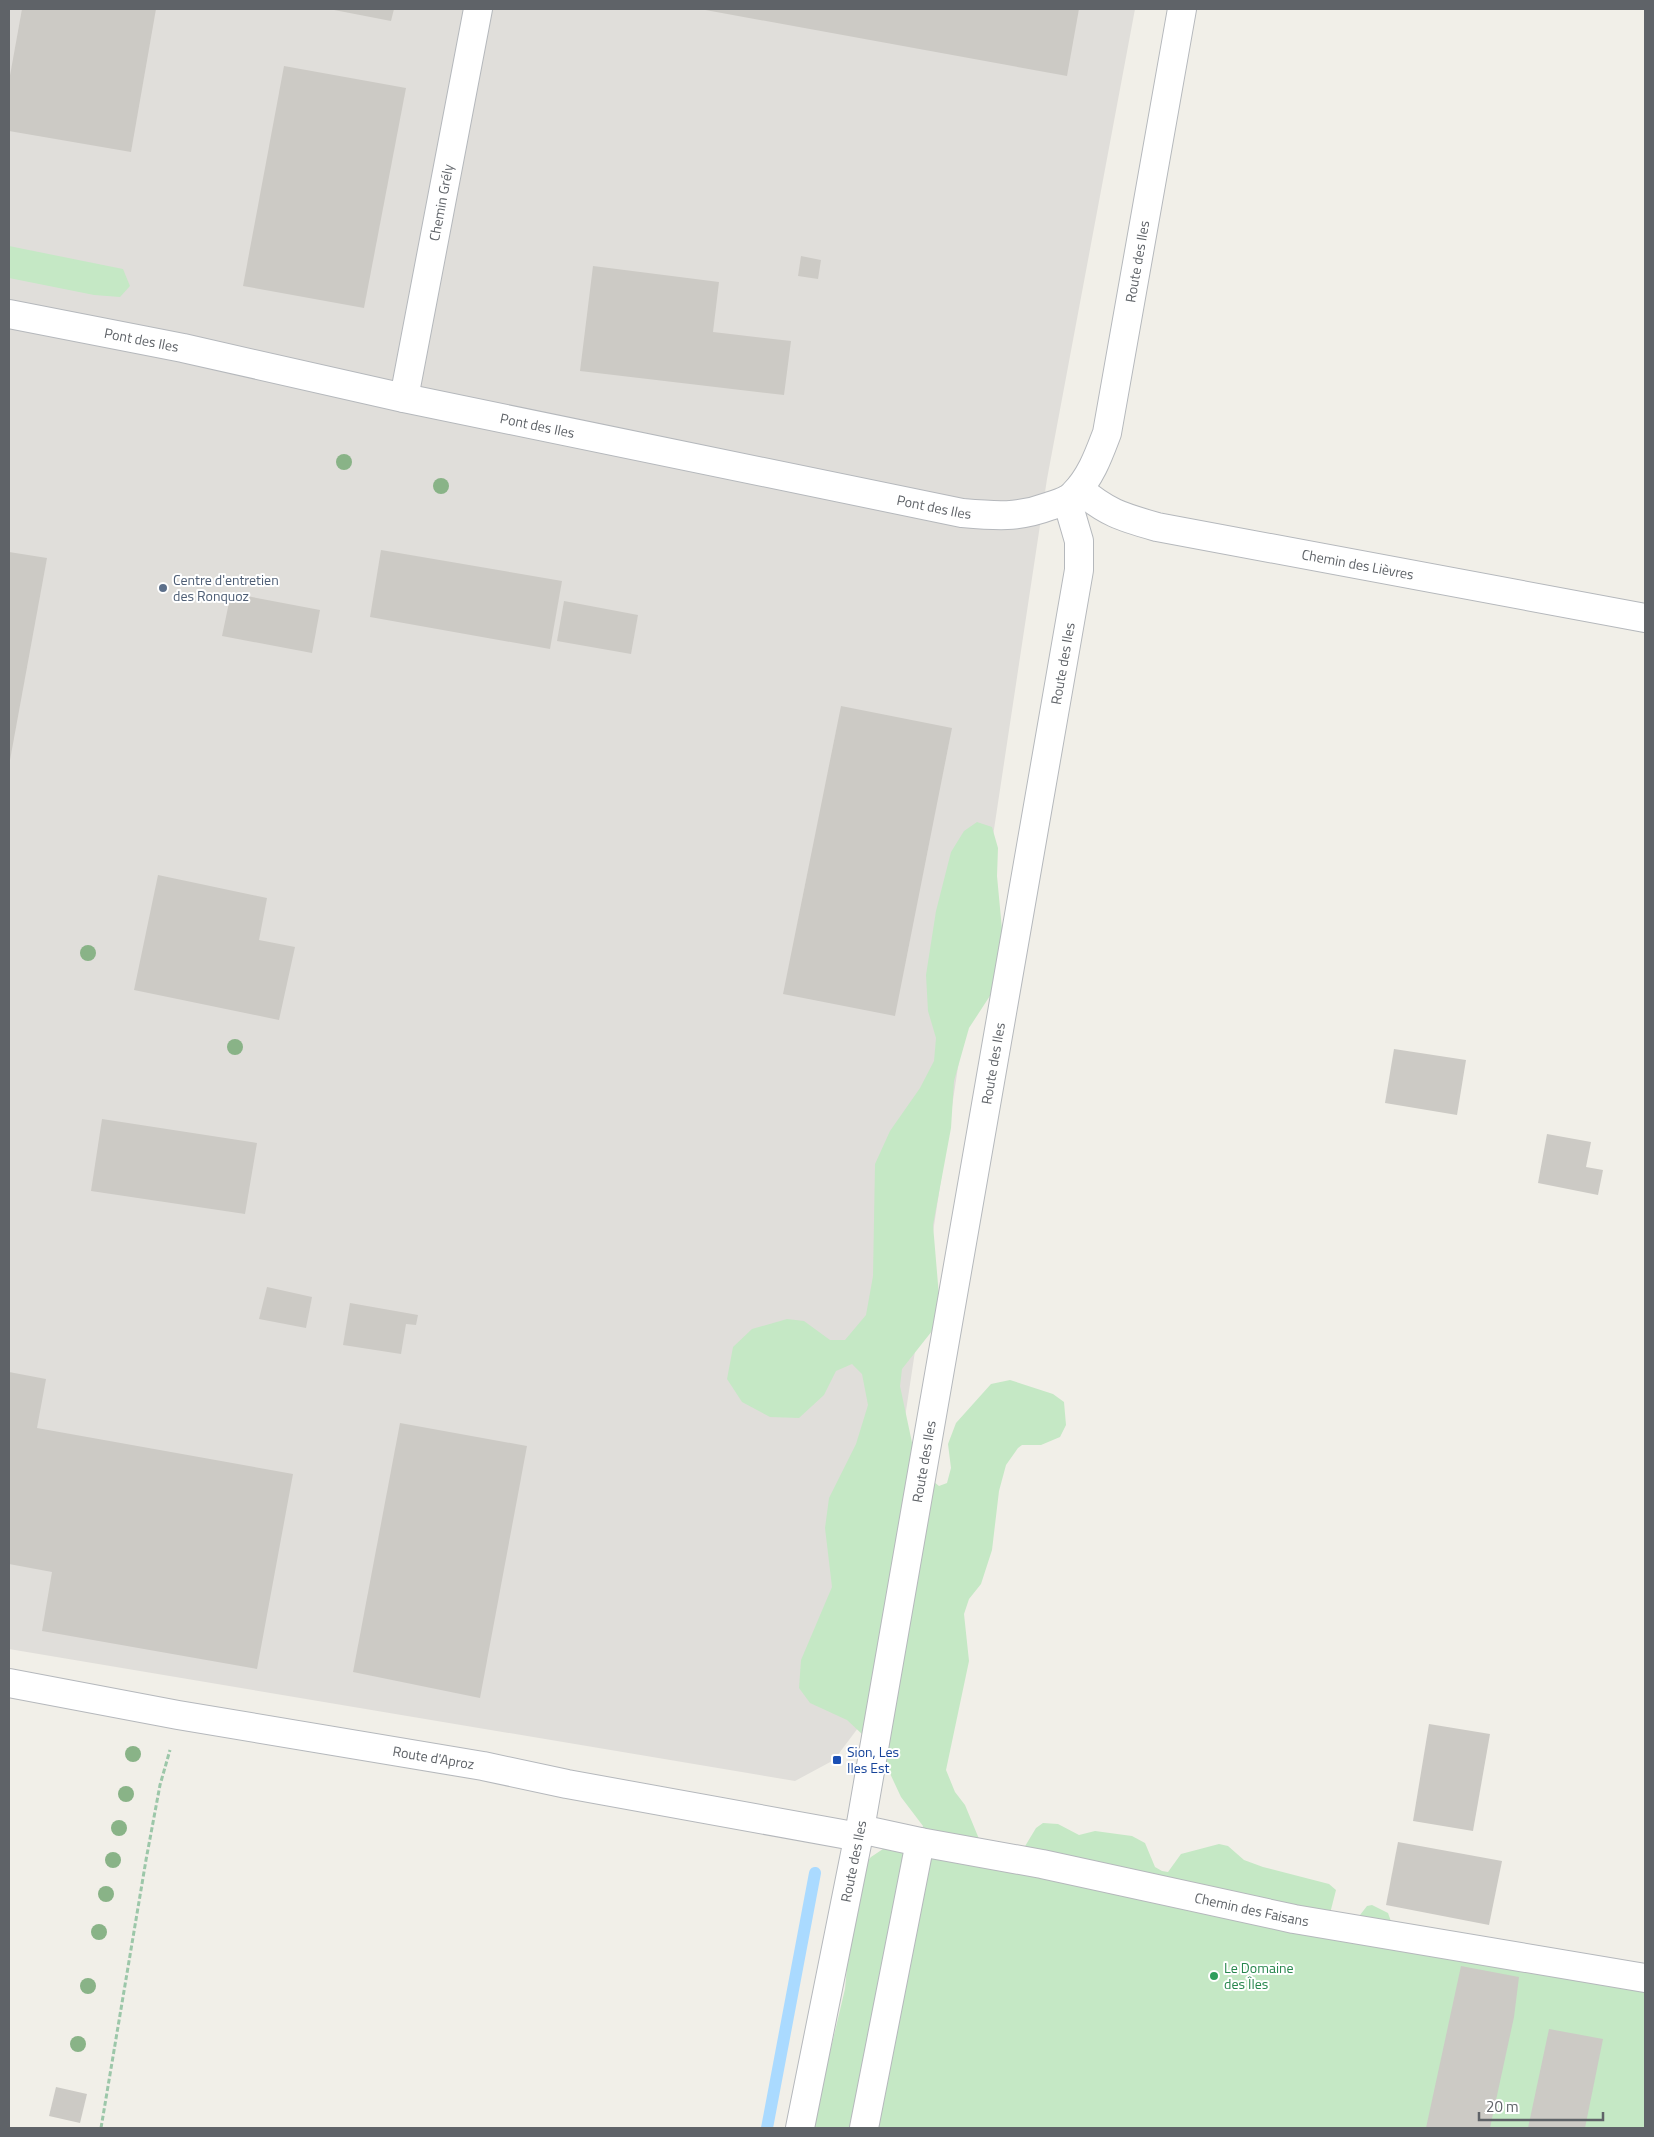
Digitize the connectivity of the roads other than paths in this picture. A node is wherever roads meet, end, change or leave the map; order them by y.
1 (478, 9) edge
2 (1182, 9) edge
3 (9, 314) edge
4 (404, 398) junction
5 (1073, 495) junction
6 (1645, 618) edge
7 (9, 1683) edge
8 (860, 1833) junction
9 (920, 1842) junction
10 (1645, 1978) edge
11 (800, 2128) edge
12 (864, 2128) edge

1 - 4 street, Chemin Grély
2 - 5 street, Route des Iles
3 - 4 street, Pont des Iles
4 - 5 street, Pont des Iles
5 - 6 street, Chemin des Lièvres
5 - 8 street, Route des Iles
7 - 8 street, Route d'Aproz
8 - 9 street, Chemin des Faisans
8 - 11 street, Route des Iles
9 - 10 street, Chemin des Faisans
9 - 12 street

